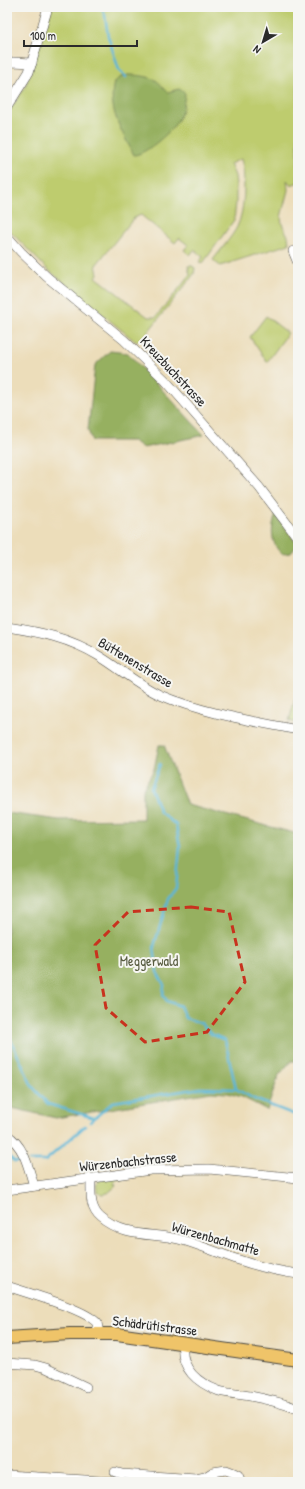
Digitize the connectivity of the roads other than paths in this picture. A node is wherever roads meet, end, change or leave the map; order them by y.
1 (48, 7) edge
2 (7, 63) edge
3 (32, 63) junction
4 (7, 107) edge
5 (8, 239) edge
6 (293, 251) dead end
7 (298, 263) edge
8 (297, 535) edge
9 (7, 627) edge
10 (298, 730) edge
11 (7, 1135) edge
12 (91, 1178) junction
13 (298, 1178) edge
14 (34, 1186) junction
15 (7, 1190) edge
16 (298, 1274) edge
17 (7, 1286) edge
18 (99, 1333) junction
19 (7, 1338) edge
20 (183, 1344) junction
21 (298, 1360) edge
22 (7, 1363) edge
23 (86, 1387) dead end
24 (298, 1409) edge
25 (115, 1472) dead end
26 (7, 1475) edge
27 (116, 1482) edge
28 (241, 1482) edge

1 - 3 street
2 - 3 street
3 - 4 street
5 - 8 street, Kreuzbuchstrasse
6 - 7 street
9 - 10 street, Büttenenstrasse
11 - 14 street
12 - 13 street, Würzenbachstrasse
12 - 14 street, Würzenbachstrasse
12 - 16 street, Würzenbachmatte
14 - 15 street, Würzenbachstrasse
17 - 18 street
18 - 19 main road, Schädrütistrasse
18 - 20 main road, Schädrütistrasse
20 - 21 main road, Schädrütistrasse
20 - 24 street
22 - 23 street
25 - 28 street
26 - 27 street

